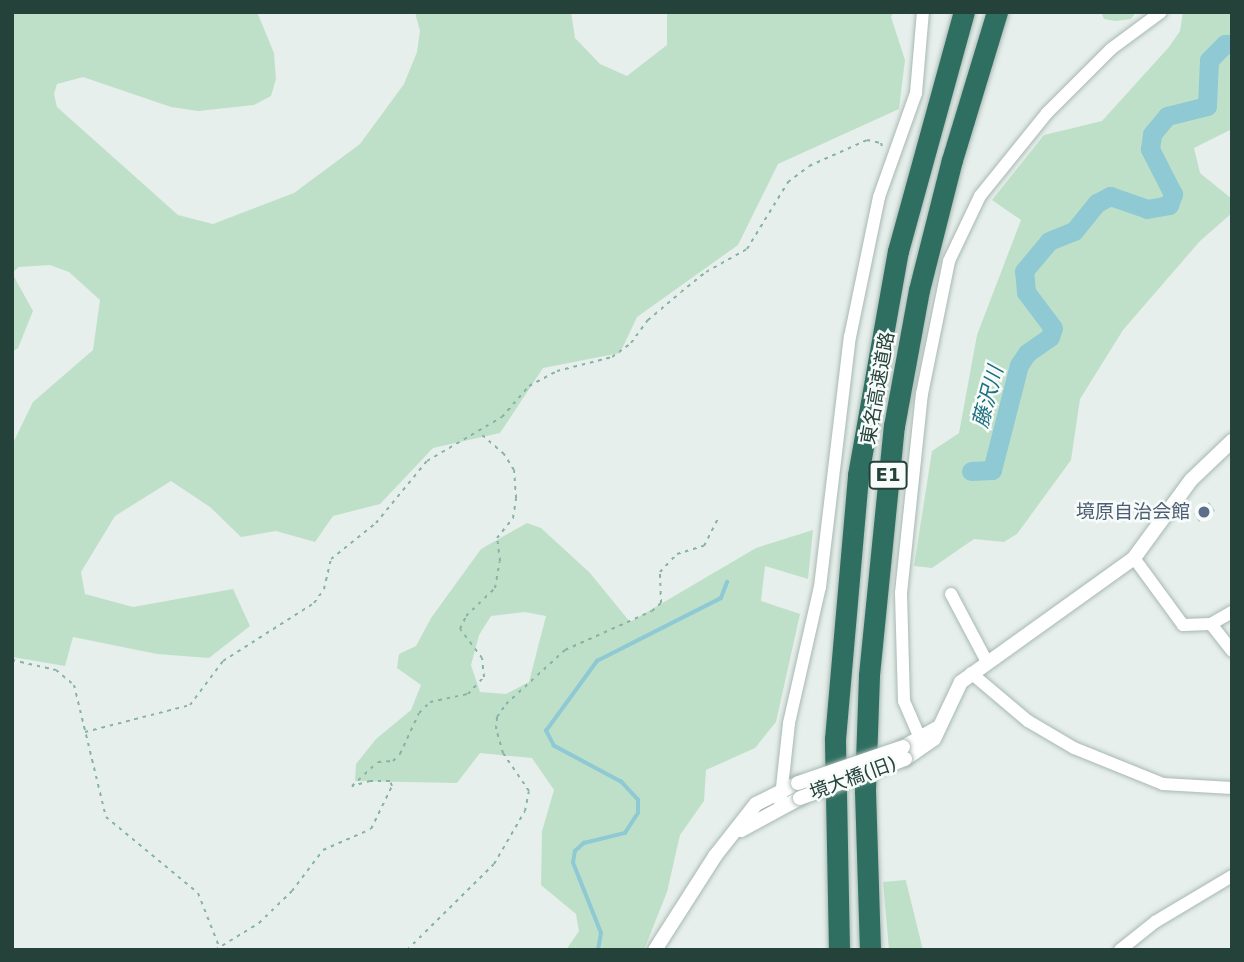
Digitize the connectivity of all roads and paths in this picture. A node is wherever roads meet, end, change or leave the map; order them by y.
1 (923, 12) edge
2 (964, 12) edge
3 (997, 12) edge
4 (1161, 12) edge
5 (892, 161) junction
6 (480, 433) junction
7 (1232, 441) edge
8 (718, 518) dead end
9 (1134, 558) junction
10 (951, 594) dead end
11 (1232, 612) edge
12 (1211, 624) junction
13 (1232, 651) edge
14 (12, 660) edge
15 (986, 660) junction
16 (971, 673) junction
17 (937, 728) junction
18 (85, 732) junction
19 (920, 738) junction
20 (904, 753) junction
21 (1232, 788) edge
22 (778, 790) junction
23 (799, 790) junction
24 (780, 806) junction
25 (734, 835) junction
26 (1232, 876) edge
27 (218, 945) junction
28 (215, 950) edge
29 (407, 950) edge
30 (655, 950) edge
31 (839, 950) edge
32 (870, 950) edge
33 (1120, 950) edge

1 - 5 street
2 - 31 highway, 東名高速道路 / E1
3 - 32 highway, 東名高速道路 / E1
4 - 19 street
5 - 6 path
5 - 22 street
6 - 18 path
6 - 27 path
7 - 9 street
8 - 29 path
9 - 12 street
9 - 15 street
10 - 15 street
11 - 12 street
12 - 13 street
14 - 18 path
15 - 16 street
16 - 17 street
16 - 21 street
17 - 19 street
17 - 20 street
18 - 27 path
19 - 20 street
20 - 23 street, bridge
22 - 23 street
22 - 24 street
22 - 25 street
23 - 24 street
24 - 25 street
25 - 30 street
26 - 33 street
27 - 28 path

